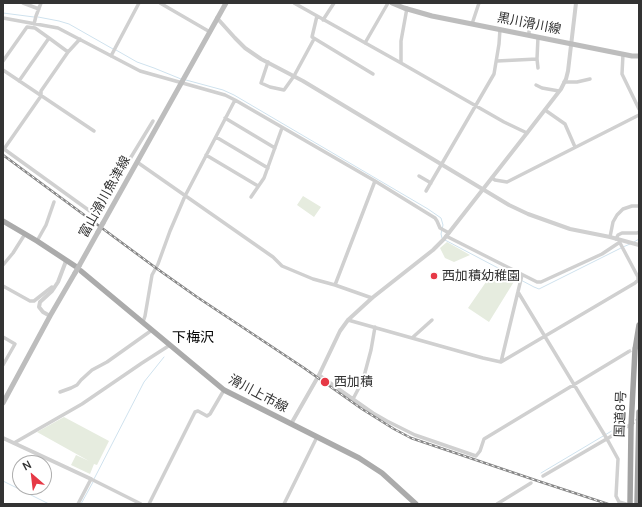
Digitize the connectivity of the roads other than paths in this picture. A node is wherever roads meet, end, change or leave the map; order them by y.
1 (23, 3) edge
2 (42, 3) edge
3 (139, 3) edge
4 (160, 3) edge
5 (226, 3) edge
6 (294, 3) edge
7 (334, 3) edge
8 (388, 3) edge
9 (392, 3) edge
10 (479, 3) edge
11 (576, 3) edge
12 (406, 7) edge
13 (38, 9) junction
14 (317, 16) junction
15 (3, 18) edge
16 (217, 18) junction
17 (323, 20) junction
18 (529, 23) dead end
19 (34, 24) junction
20 (472, 24) junction
21 (500, 29) junction
22 (210, 32) junction
23 (529, 35) junction
24 (538, 37) junction
25 (49, 38) junction
26 (314, 38) junction
27 (80, 39) junction
28 (365, 43) junction
29 (571, 44) junction
30 (68, 52) junction
31 (624, 54) junction
32 (111, 56) junction
33 (639, 56) edge
34 (537, 59) junction
35 (3, 61) edge
36 (497, 61) junction
37 (268, 62) junction
38 (402, 63) junction
39 (538, 68) dead end
40 (3, 70) edge
41 (373, 74) dead end
42 (294, 76) junction
43 (590, 79) dead end
44 (19, 81) junction
45 (564, 82) junction
46 (181, 83) junction
47 (536, 85) dead end
48 (560, 91) junction
49 (40, 96) junction
50 (235, 100) junction
51 (476, 106) junction
52 (639, 109) edge
53 (545, 110) junction
54 (639, 115) edge
55 (225, 118) junction
56 (153, 121) dead end
57 (282, 128) junction
58 (94, 131) dead end
59 (527, 133) junction
60 (216, 137) junction
61 (575, 147) junction
62 (275, 148) junction
63 (206, 155) junction
64 (137, 162) junction
65 (442, 164) junction
66 (268, 168) junction
67 (419, 176) dead end
68 (492, 178) junction
69 (375, 181) junction
70 (431, 183) junction
71 (258, 186) junction
72 (483, 190) junction
73 (426, 192) dead end
74 (185, 196) junction
75 (251, 197) dead end
76 (54, 202) dead end
77 (639, 206) edge
78 (3, 221) edge
79 (639, 232) edge
80 (25, 234) junction
81 (448, 235) junction
82 (610, 237) junction
83 (619, 240) junction
84 (37, 241) junction
85 (639, 245) edge
86 (66, 261) junction
87 (3, 265) edge
88 (75, 266) dead end
89 (81, 271) dead end
90 (522, 275) junction
91 (335, 285) junction
92 (3, 286) edge
93 (54, 288) junction
94 (518, 292) junction
95 (372, 298) junction
96 (50, 316) junction
97 (348, 320) junction
98 (432, 320) dead end
99 (142, 322) junction
100 (639, 324) edge
101 (375, 327) junction
102 (152, 330) junction
103 (545, 336) junction
104 (3, 337) edge
105 (412, 338) junction
106 (170, 345) junction
107 (628, 352) tunnel mouth
108 (501, 362) junction
109 (3, 364) edge
110 (319, 375) junction
111 (574, 385) junction
112 (224, 390) junction
113 (60, 392) dead end
114 (354, 399) junction
115 (3, 403) edge
116 (639, 412) edge
117 (291, 424) junction
118 (622, 430) tunnel mouth
119 (317, 437) junction
120 (3, 438) edge
121 (606, 438) junction
122 (14, 443) junction
123 (543, 476) dead end
124 (91, 479) junction
125 (532, 483) dead end
126 (638, 484) edge
127 (639, 490) edge
128 (629, 502) edge
129 (637, 503) edge
130 (78, 504) edge
131 (142, 504) edge
132 (149, 504) edge
133 (284, 504) edge
134 (416, 504) edge
135 (497, 504) edge

1 - 13 street
2 - 13 street
3 - 32 street
4 - 22 street
5 - 16 main road, 富山滑川魚津線
6 - 14 street
7 - 17 street
8 - 28 street
9 - 12 main road, 黒川滑川線
10 - 20 street
11 - 29 street
12 - 20 main road, 黒川滑川線
12 - 38 street
13 - 19 street
14 - 17 street
14 - 26 street
15 - 19 street
16 - 22 main road, 富山滑川魚津線
16 - 37 street
17 - 28 street
18 - 23 street
19 - 27 street
20 - 21 main road, 黒川滑川線
21 - 23 main road, 黒川滑川線
21 - 36 street
22 - 46 main road, 富山滑川魚津線
23 - 24 main road, 黒川滑川線
24 - 29 main road, 黒川滑川線
24 - 34 street
25 - 30 street
25 - 35 street
25 - 44 street
26 - 41 street
26 - 42 street
27 - 30 street
27 - 32 street
28 - 38 street
29 - 31 main road, 黒川滑川線
29 - 45 street
30 - 49 street
31 - 33 main road, 黒川滑川線
31 - 52 street
32 - 46 street
34 - 36 street
34 - 39 street
36 - 51 street
37 - 42 street
37 - 42 street
38 - 51 street
40 - 44 street
42 - 65 street
43 - 45 street
44 - 49 street
45 - 48 street
46 - 50 street
46 - 64 main road, 富山滑川魚津線
47 - 48 street
48 - 53 street
49 - 56 street
49 - 58 street
50 - 55 street
50 - 57 street
51 - 59 street
51 - 65 street
53 - 59 street
53 - 61 street
54 - 61 street
55 - 60 street
55 - 62 street
57 - 62 street
57 - 69 street
59 - 68 street
60 - 63 street
60 - 66 street
61 - 68 street
62 - 66 street
63 - 71 street
63 - 74 street
64 - 74 street
64 - 96 main road, 富山滑川魚津線, bridge
65 - 70 street
65 - 72 street
66 - 71 street
67 - 70 street
68 - 72 street
69 - 81 street
69 - 91 street
70 - 73 street
71 - 75 street
72 - 81 street
72 - 82 street
74 - 91 street
74 - 99 street
76 - 84 street
77 - 82 street
78 - 80 main road
79 - 83 street
80 - 84 main road
80 - 87 street
81 - 90 street
81 - 95 street
82 - 83 street
83 - 85 street
83 - 90 street
83 - 103 street
84 - 86 main road
86 - 88 main road
86 - 93 street
89 - 99 main road, 滑川上市線
90 - 94 street
91 - 95 street
92 - 93 street
93 - 96 street
94 - 103 street
94 - 108 street
95 - 97 street
96 - 115 main road, 富山滑川魚津線
97 - 101 street
97 - 110 street
98 - 105 street
99 - 102 main road, 滑川上市線
100 - 128 highway, 国道8号
101 - 105 street
101 - 114 street
102 - 106 main road, 滑川上市線
102 - 113 street
103 - 108 street
103 - 111 street
104 - 109 street
105 - 108 street
106 - 112 main road, 滑川上市線
106 - 122 street
107 - 111 street
110 - 114 street
110 - 117 street
111 - 114 street
111 - 121 street
112 - 117 main road, 滑川上市線
112 - 132 street
116 - 126 highway, 国道8号
117 - 119 main road, 滑川上市線
118 - 121 street
119 - 133 street
119 - 134 main road, 滑川上市線
120 - 122 street
121 - 123 street
121 - 128 street
122 - 124 street
124 - 130 street
124 - 131 street
125 - 135 street
126 - 127 highway
126 - 129 highway, 国道8号

